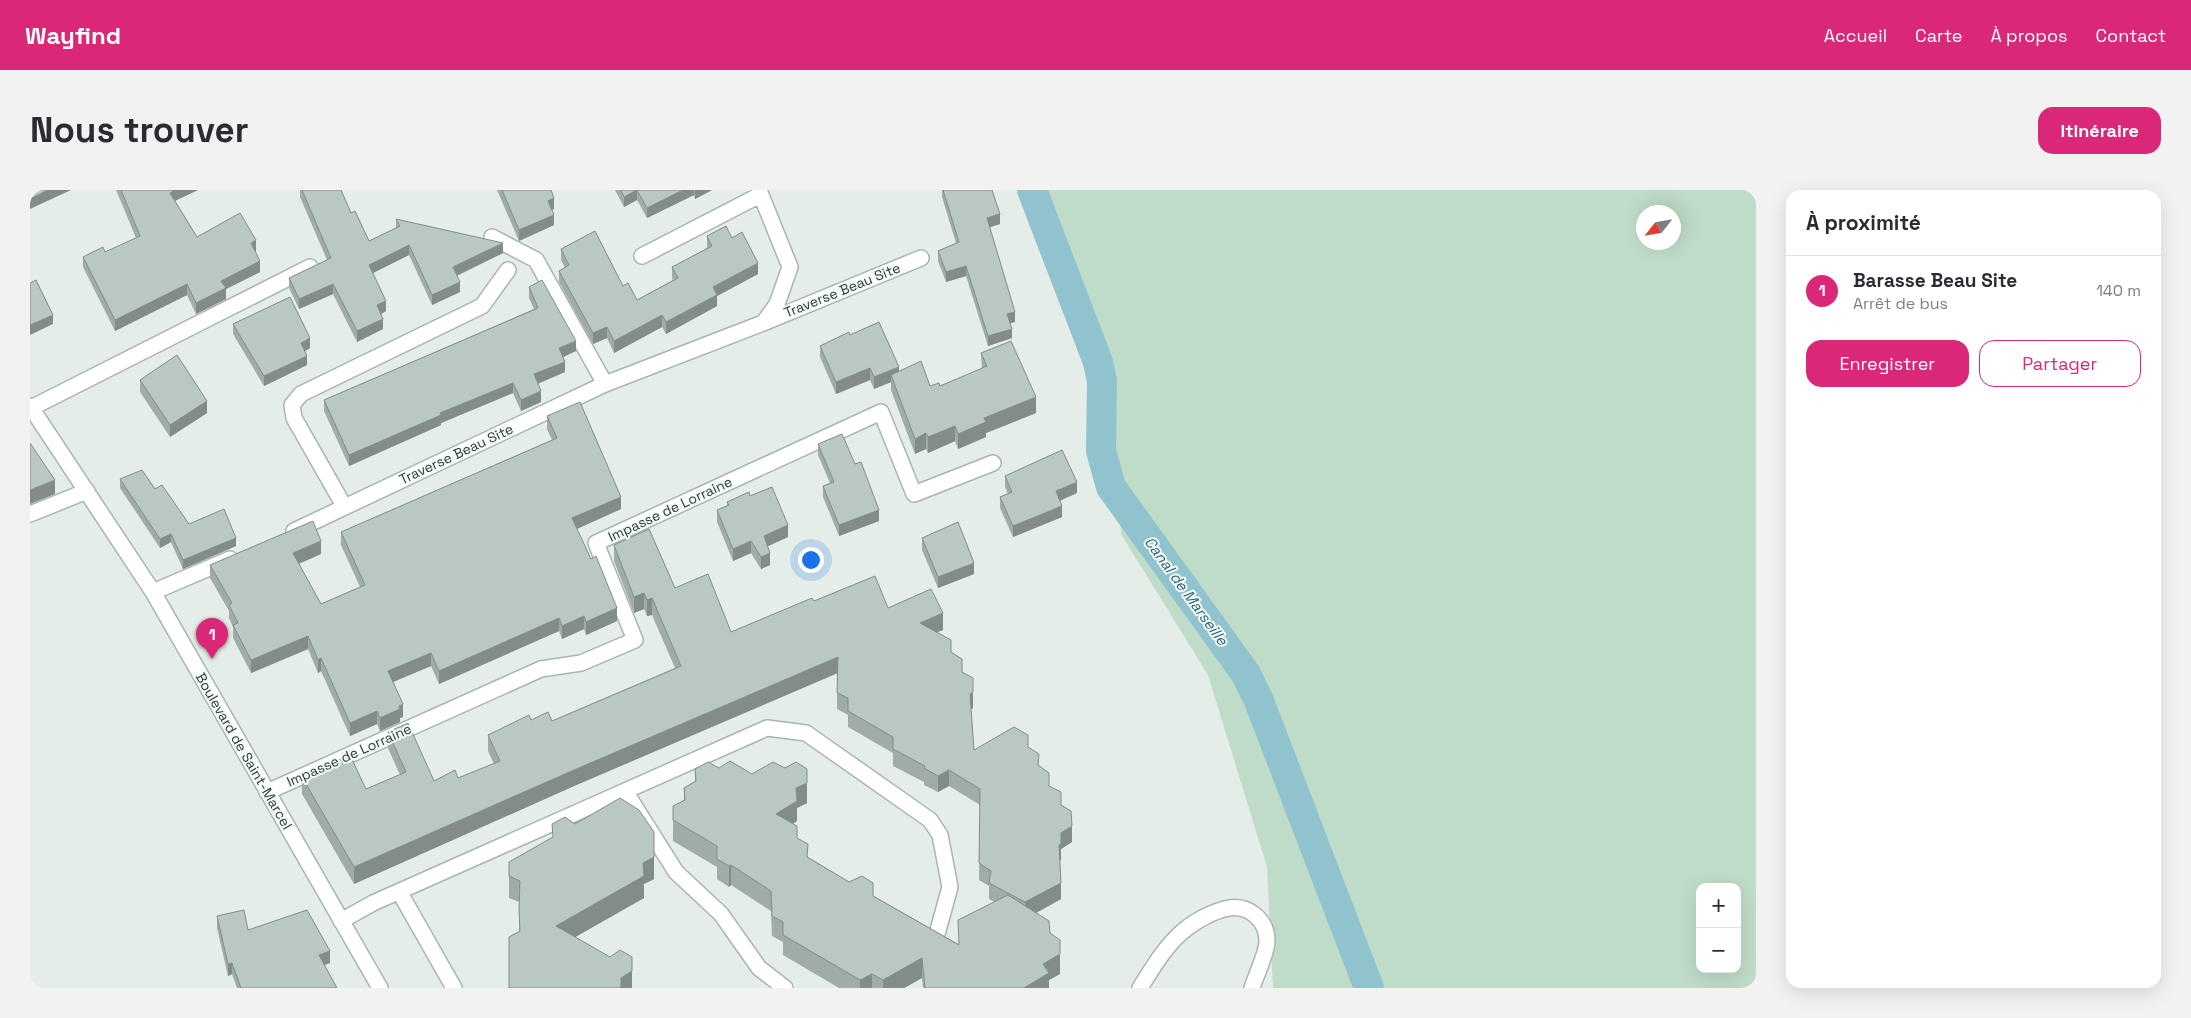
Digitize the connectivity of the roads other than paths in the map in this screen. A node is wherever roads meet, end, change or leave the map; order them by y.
1 (760, 192) edge
2 (492, 237) dead end
3 (642, 256) dead end
4 (921, 258) dead end
5 (310, 267) edge
6 (508, 270) dead end
7 (763, 323) junction
8 (605, 384) junction
9 (31, 407) edge
10 (993, 463) dead end
11 (87, 491) junction
12 (344, 506) junction
13 (30, 514) edge
14 (279, 538) edge
15 (243, 553) edge
16 (153, 592) junction
17 (625, 791) junction
18 (267, 792) junction
19 (400, 893) junction
20 (341, 921) junction
21 (937, 934) edge
22 (380, 988) edge
23 (454, 988) edge
24 (785, 988) edge
25 (1140, 988) edge
26 (1252, 988) edge

1 - 3 street
1 - 7 street, Traverse Beau Site
2 - 8 street
4 - 7 street, Traverse Beau Site
5 - 9 street
6 - 12 street
7 - 8 street, Traverse Beau Site
8 - 12 street, Traverse Beau Site
9 - 11 street, Boulevard de Saint-Marcel
10 - 18 street, Impasse de Lorraine
11 - 13 street
11 - 16 street, Boulevard de Saint-Marcel
12 - 14 street, Traverse Beau Site
15 - 16 street
16 - 18 street, Boulevard de Saint-Marcel
17 - 19 street
17 - 21 street
17 - 24 street
18 - 20 street, Boulevard de Saint-Marcel
19 - 20 street
19 - 23 street
20 - 22 street, Boulevard de Saint-Marcel
25 - 26 street

